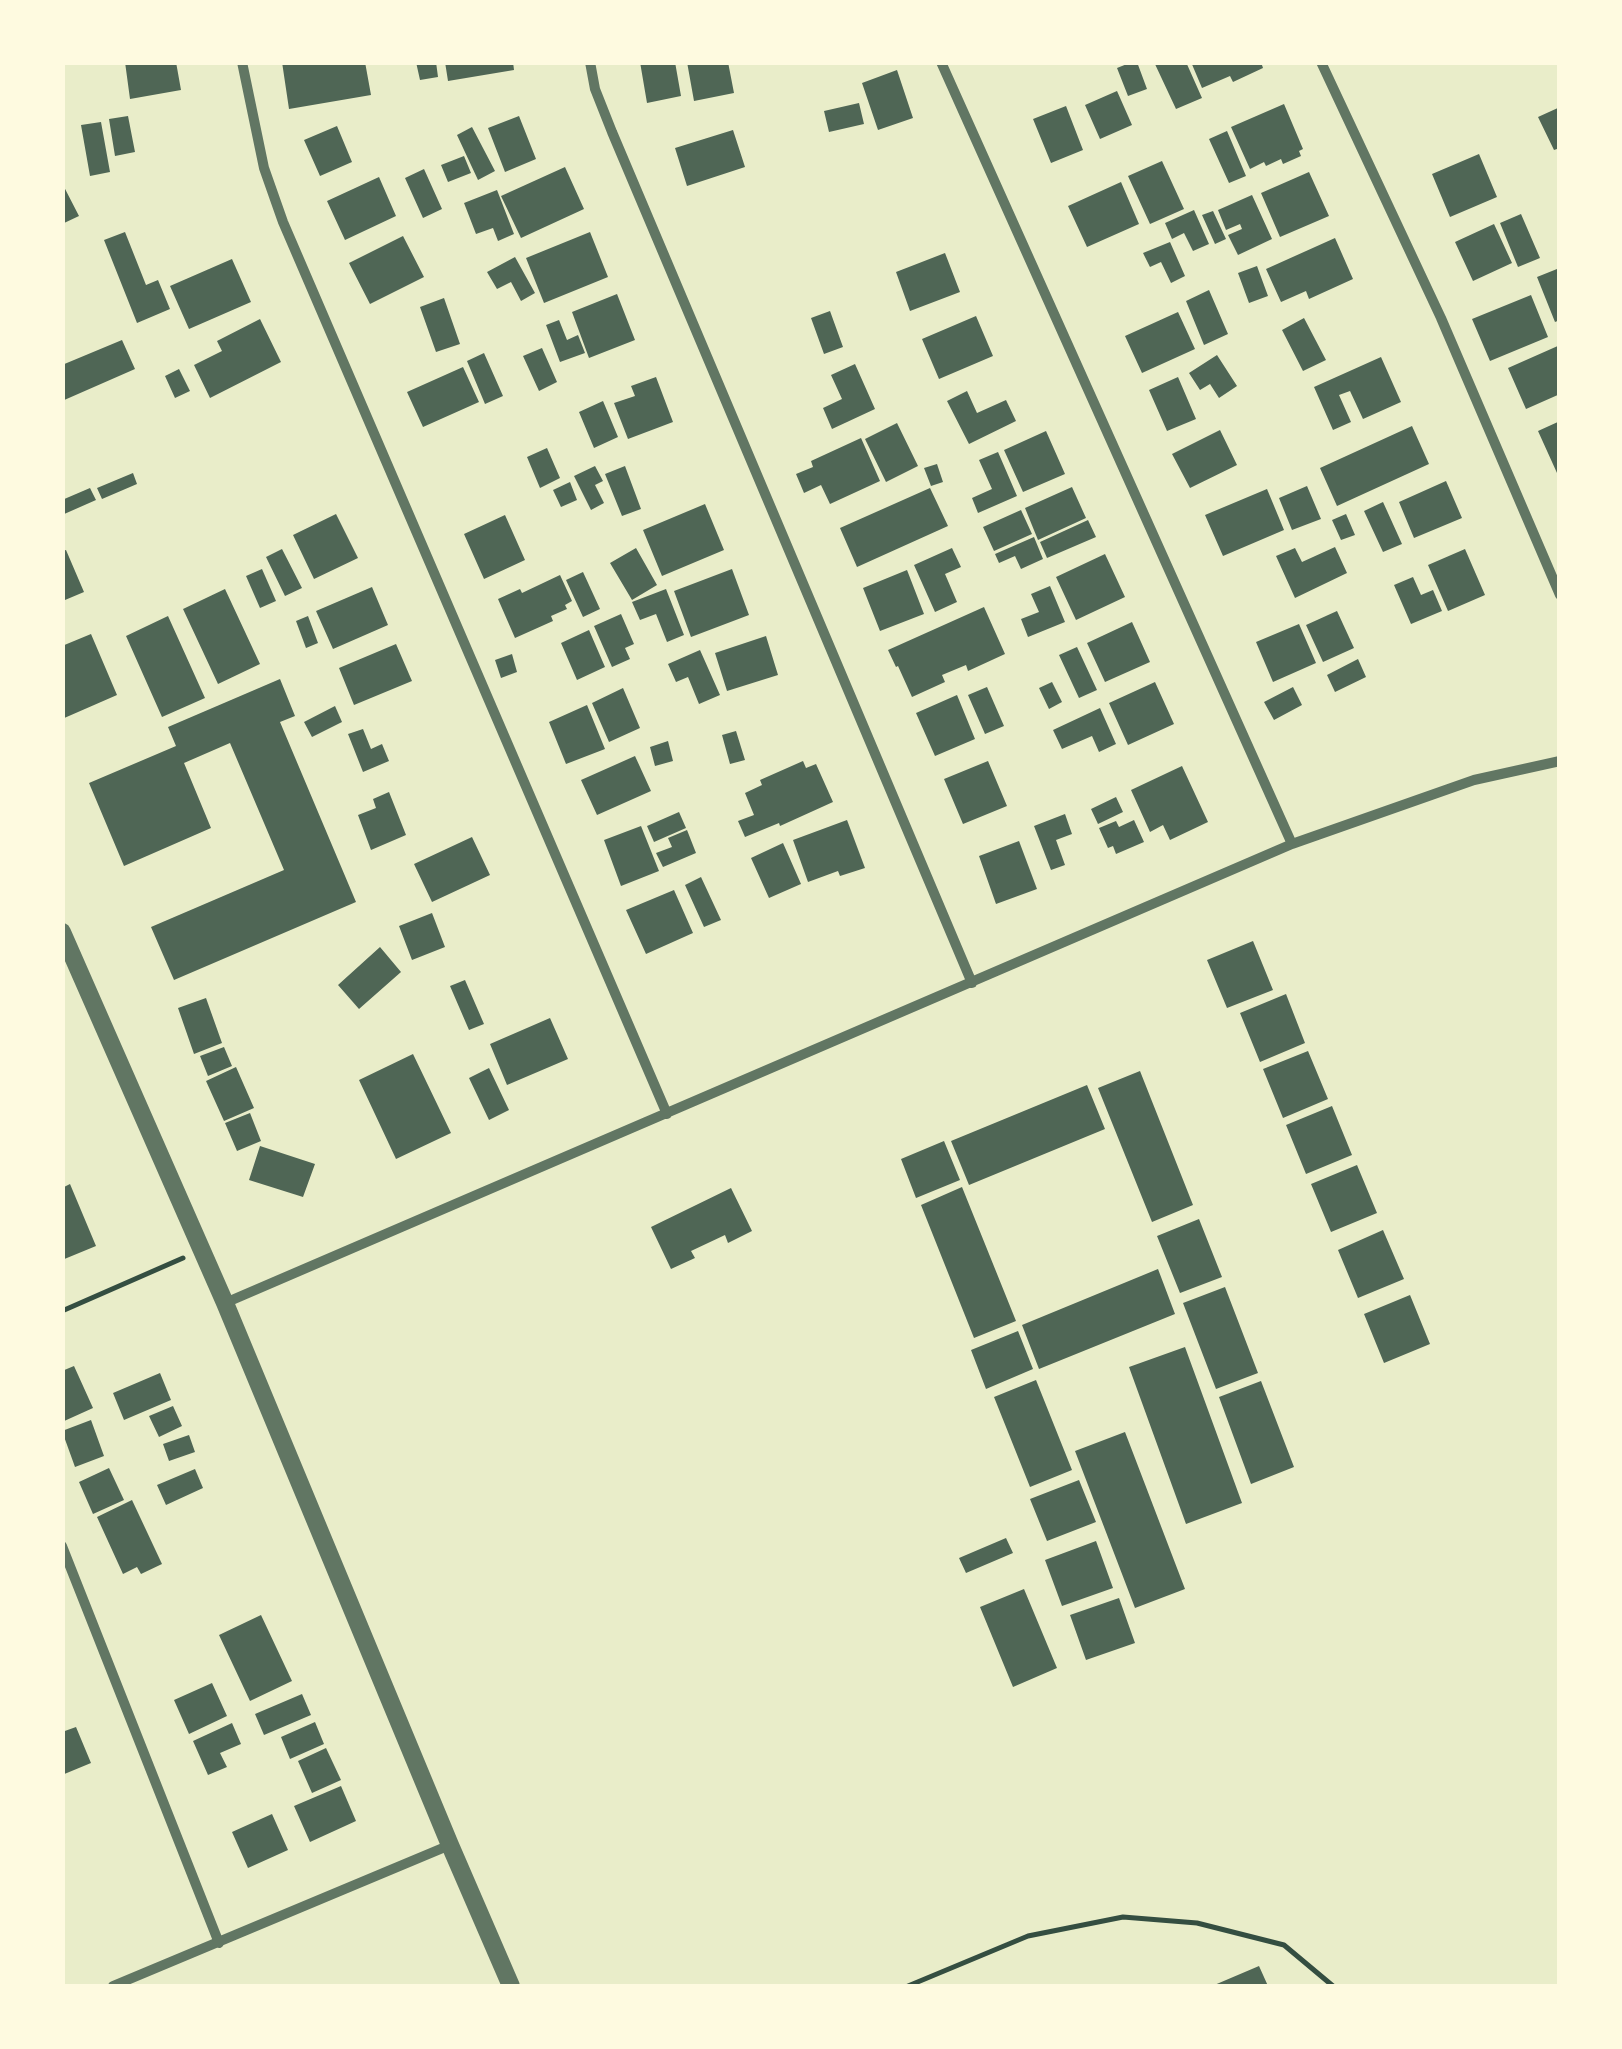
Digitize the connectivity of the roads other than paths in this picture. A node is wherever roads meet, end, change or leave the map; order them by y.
1 (242, 62) edge
2 (590, 62) edge
3 (941, 62) edge
4 (1321, 62) edge
5 (1560, 595) edge
6 (1560, 762) edge
7 (1292, 844) junction
8 (64, 941) edge
9 (972, 983) junction
10 (668, 1114) junction
11 (225, 1303) junction
12 (62, 1546) edge
13 (450, 1846) junction
14 (220, 1944) junction
15 (113, 1986) edge
16 (512, 1986) edge

1 - 10 street
2 - 9 street
3 - 7 street
4 - 5 street
6 - 7 street
7 - 9 street
8 - 11 street
9 - 10 street
10 - 11 street
11 - 13 street
12 - 14 street
13 - 14 street
13 - 16 street
14 - 15 street

